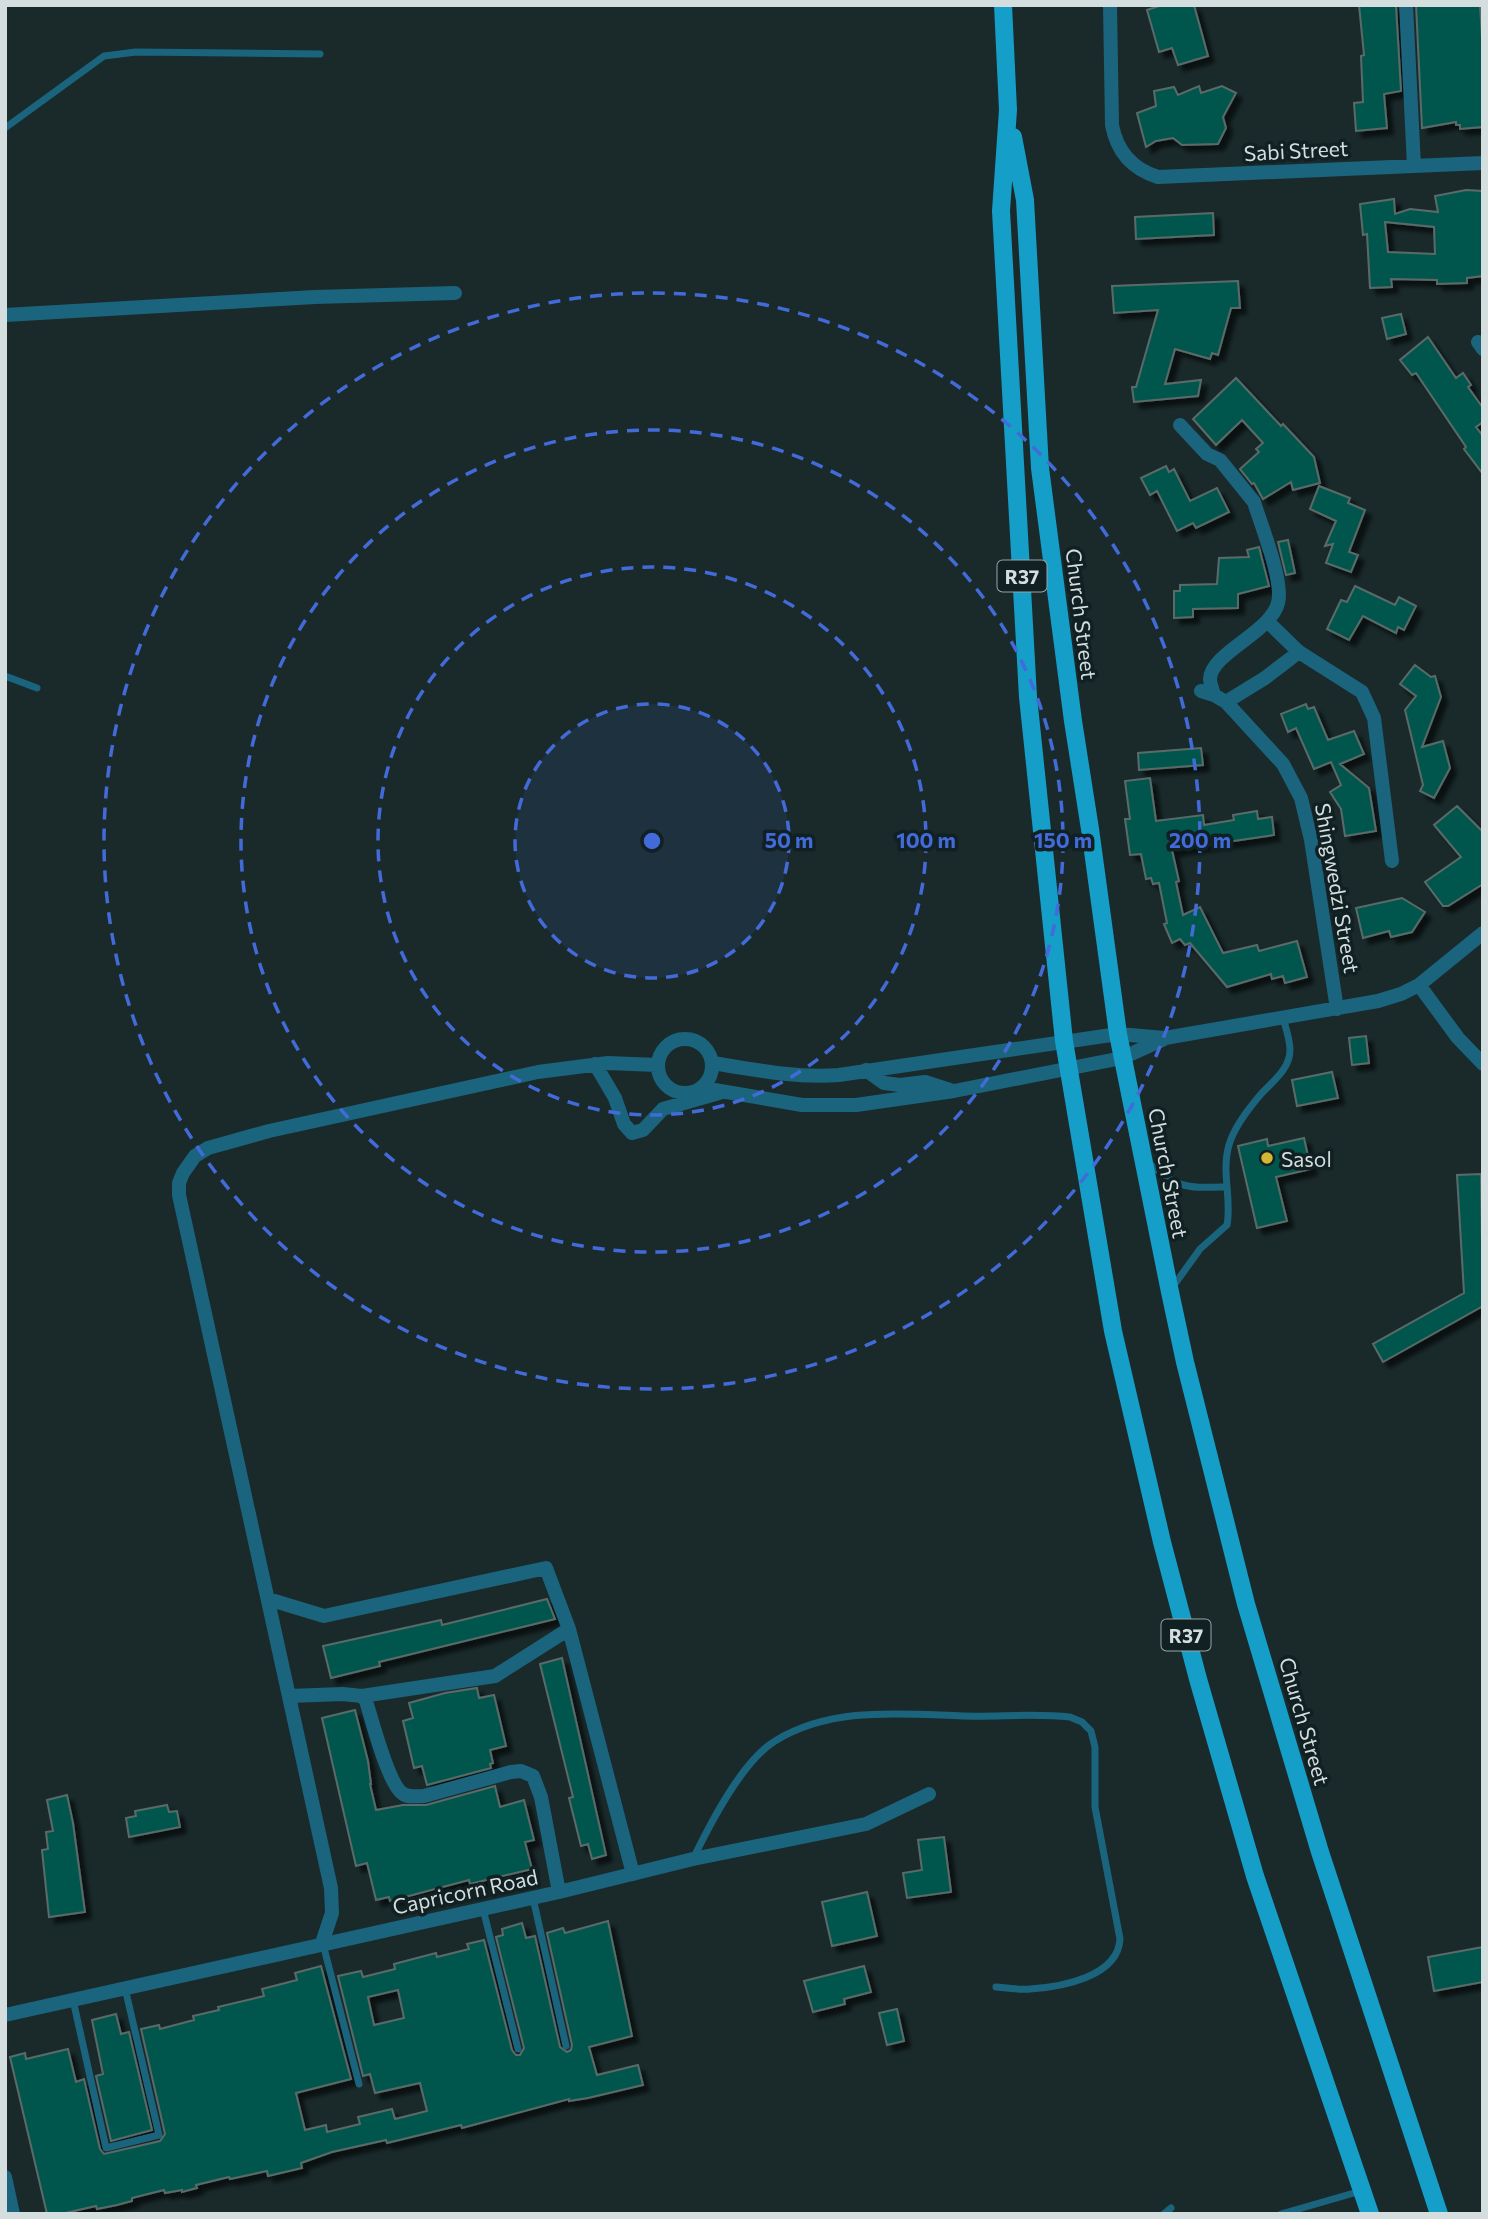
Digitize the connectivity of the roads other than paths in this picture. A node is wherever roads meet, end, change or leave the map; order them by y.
1 (1003, 5) edge
2 (1110, 5) edge
3 (1406, 5) edge
4 (320, 54) dead end
5 (1008, 110) junction
6 (5, 128) edge
7 (1483, 163) edge
8 (1414, 166) junction
9 (455, 293) dead end
10 (5, 315) edge
11 (1180, 425) dead end
12 (1268, 622) junction
13 (1299, 652) junction
14 (5, 676) edge
15 (37, 688) dead end
16 (1214, 696) junction
17 (1392, 861) dead end
18 (1483, 933) edge
19 (1419, 985) junction
20 (1337, 1009) junction
21 (1283, 1018) junction
22 (1118, 1034) junction
23 (1165, 1038) junction
24 (1063, 1041) junction
25 (1122, 1058) junction
26 (713, 1063) junction
27 (595, 1064) junction
28 (1483, 1064) edge
29 (657, 1065) junction
30 (1068, 1068) junction
31 (866, 1070) junction
32 (703, 1088) junction
33 (954, 1091) junction
34 (721, 1092) junction
35 (1144, 1159) junction
36 (1226, 1187) junction
37 (1170, 1292) junction
38 (268, 1600) junction
39 (569, 1629) junction
40 (289, 1696) junction
41 (362, 1696) junction
42 (929, 1794) dead end
43 (693, 1859) junction
44 (633, 1874) junction
45 (559, 1892) junction
46 (533, 1898) junction
47 (483, 1909) junction
48 (323, 1943) junction
49 (996, 1986) dead end
50 (125, 1988) junction
51 (73, 2000) junction
52 (5, 2015) edge
53 (565, 2046) dead end
54 (517, 2049) dead end
55 (359, 2084) dead end
56 (5, 2177) edge
57 (1363, 2191) junction
58 (1171, 2208) dead end
59 (13, 2214) edge
60 (1164, 2214) edge
61 (1281, 2214) edge
62 (1370, 2214) edge
63 (1439, 2214) edge

1 - 5 main road, Church Street / R37
2 - 8 street, Sabi Street
3 - 8 street
4 - 6 lane
5 - 22 main road, Church Street / R37
5 - 24 main road, Church Street / R37
7 - 8 street, Sabi Street
9 - 10 street
11 - 12 street
12 - 13 street
12 - 16 street
13 - 16 street
13 - 17 street
14 - 15 lane
16 - 20 street, Shingwedzi Street
18 - 19 street
19 - 20 street
19 - 28 street
20 - 21 street
21 - 23 street
21 - 36 lane
22 - 23 street
22 - 24 street
22 - 25 main road, Church Street / R37
23 - 25 street
24 - 30 main road, Church Street / R37
24 - 31 street
25 - 30 street
25 - 35 main road, Church Street / R37
26 - 29 street
26 - 31 street
26 - 32 street
27 - 29 street
27 - 34 street
27 - 38 street
29 - 32 street
30 - 33 street
30 - 57 main road, Church Street / R37
31 - 33 street
32 - 34 street
33 - 34 street
35 - 36 lane
35 - 37 main road, Church Street / R37
36 - 37 lane
37 - 63 main road, Church Street / R37
38 - 39 street
38 - 40 street
39 - 41 street
39 - 44 street
40 - 41 street
40 - 48 street
41 - 45 street
42 - 43 street, Capricorn Road
43 - 44 street, Capricorn Road
43 - 49 lane
44 - 45 street, Capricorn Road
45 - 46 street, Capricorn Road
46 - 47 street, Capricorn Road
46 - 53 lane
47 - 48 street, Capricorn Road
47 - 54 lane
48 - 50 street, Capricorn Road
48 - 55 lane
50 - 51 street, Capricorn Road
50 - 51 lane
51 - 52 street, Capricorn Road
56 - 59 street
57 - 61 lane
57 - 62 main road, Church Street / R37
58 - 60 lane

